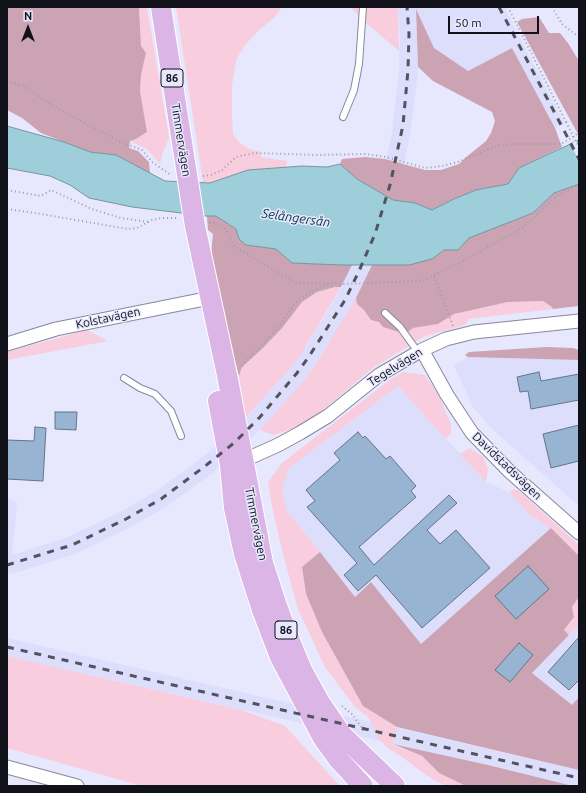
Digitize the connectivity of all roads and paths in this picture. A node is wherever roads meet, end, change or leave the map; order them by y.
1 (160, 7) edge
2 (363, 7) edge
3 (508, 7) edge
4 (552, 7) edge
5 (579, 37) edge
6 (7, 81) edge
7 (343, 117) dead end
8 (579, 130) edge
9 (579, 146) edge
10 (178, 175) dead end
11 (200, 176) dead end
12 (579, 185) edge
13 (7, 190) edge
14 (7, 209) edge
15 (149, 222) junction
16 (194, 222) junction
17 (434, 276) junction
18 (330, 284) junction
19 (207, 298) junction
20 (385, 313) dead end
21 (579, 321) edge
22 (457, 336) junction
23 (7, 344) edge
24 (420, 351) junction
25 (226, 375) junction
26 (124, 378) dead end
27 (181, 436) dead end
28 (236, 464) junction
29 (579, 533) edge
30 (343, 706) dead end
31 (353, 715) dead end
32 (7, 767) edge
33 (77, 786) edge
34 (363, 786) edge
35 (395, 786) edge

1 - 16 main road, Timmervägen / 86, bridge
2 - 7 lane
3 - 9 path, bridge
4 - 5 path
6 - 10 path
8 - 11 path
12 - 17 path
13 - 15 path
14 - 15 path
15 - 16 path
16 - 18 path
16 - 19 main road, Timmervägen / 86
17 - 18 path
17 - 22 path
18 - 25 path
19 - 23 street, Kolstavägen
19 - 25 main road, Timmervägen / 86
19 - 28 main road, Timmervägen / 86
20 - 24 lane
21 - 22 street, Tegelvägen
22 - 24 street, Tegelvägen
24 - 28 street, Tegelvägen
24 - 29 street, Davidstadsvägen
25 - 28 main road, Timmervägen / 86
26 - 27 lane
28 - 34 main road, Timmervägen / 86
28 - 35 main road, Timmervägen / 86
30 - 31 path
32 - 33 street

